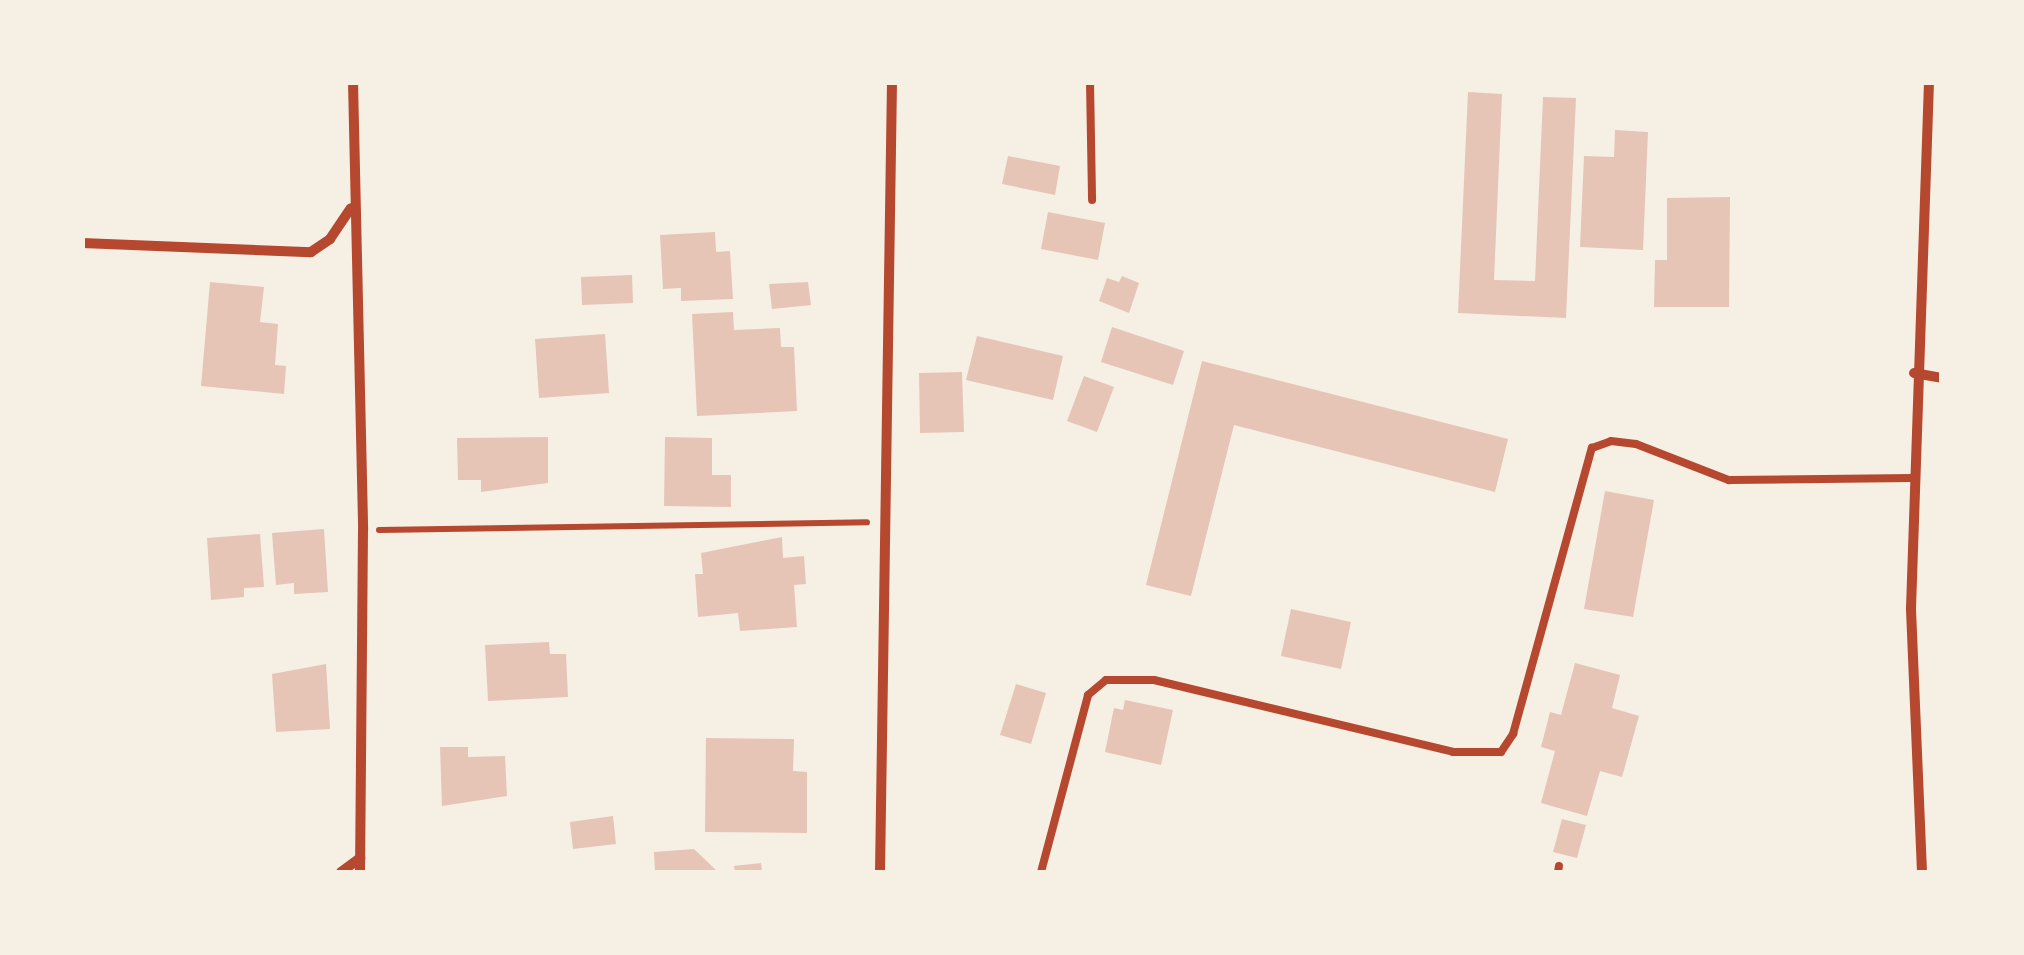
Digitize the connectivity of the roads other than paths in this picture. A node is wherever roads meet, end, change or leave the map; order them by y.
1 (353, 82) edge
2 (892, 82) edge
3 (1090, 82) edge
4 (1929, 82) edge
5 (1092, 200) dead end
6 (351, 208) junction
7 (82, 243) edge
8 (1914, 373) junction
9 (1942, 378) edge
10 (1912, 478) junction
11 (360, 858) junction
12 (340, 872) edge
13 (360, 872) edge
14 (880, 872) edge
15 (1040, 872) edge
16 (1922, 872) edge

1 - 6 street
2 - 14 street
3 - 5 lane
4 - 8 street
6 - 7 street
6 - 11 street
8 - 9 street
8 - 10 street
10 - 15 lane
10 - 16 street
11 - 12 street
11 - 13 street

